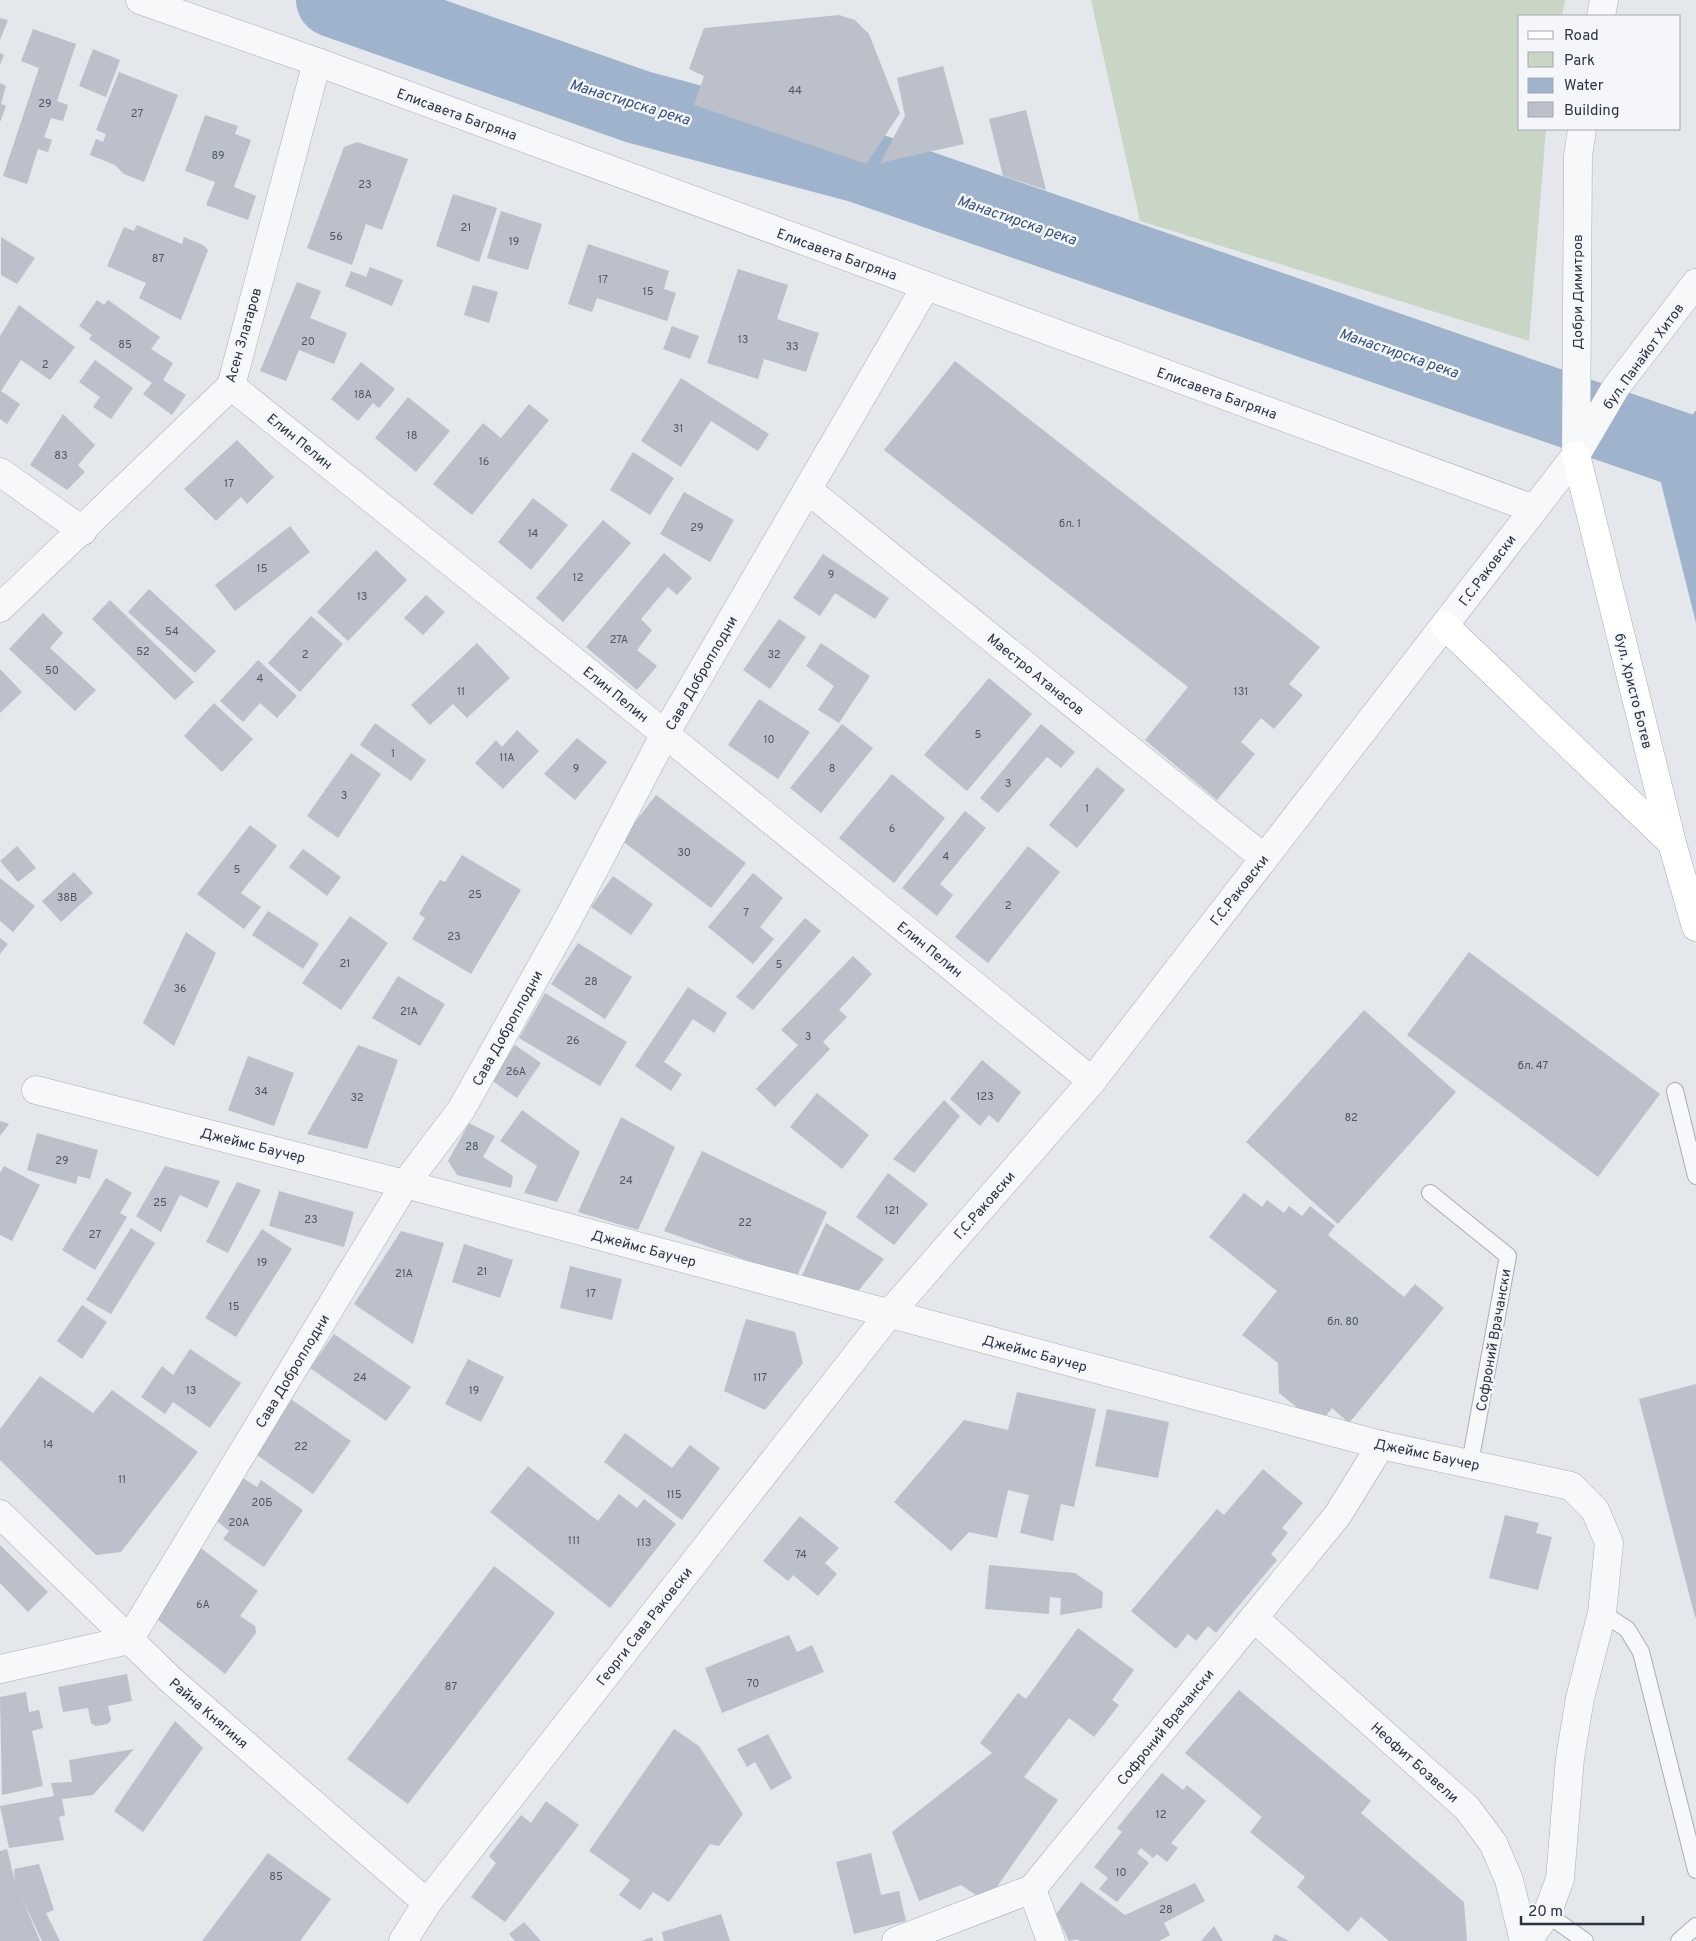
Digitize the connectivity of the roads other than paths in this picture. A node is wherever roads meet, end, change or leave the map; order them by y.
1 (140, 0) edge
2 (1604, 0) edge
3 (1601, 15) edge
4 (316, 62) junction
5 (1582, 130) edge
6 (1696, 284) edge
7 (926, 286) junction
8 (230, 386) junction
9 (1576, 455) junction
10 (0, 472) edge
11 (808, 490) junction
12 (1534, 509) junction
13 (83, 531) junction
14 (0, 608) edge
15 (1445, 626) junction
16 (665, 734) junction
17 (1672, 844) junction
18 (1264, 858) junction
19 (1696, 926) edge
20 (1092, 1081) junction
21 (36, 1090) dead end
22 (1675, 1091) dead end
23 (1696, 1176) edge
24 (405, 1184) junction
25 (1430, 1194) dead end
26 (889, 1314) junction
27 (1381, 1445) junction
28 (1470, 1463) junction
29 (0, 1514) edge
30 (1602, 1613) junction
31 (1254, 1618) junction
32 (129, 1640) junction
33 (0, 1669) edge
34 (1696, 1870) edge
35 (1032, 1889) junction
36 (427, 1903) junction
37 (1547, 1914) junction
38 (1696, 1926) edge
39 (403, 1941) edge
40 (896, 1941) edge
41 (1051, 1941) edge
42 (1526, 1941) edge
43 (1585, 1941) edge
44 (1679, 1941) edge

1 - 4 street, Елисавета Багряна
2 - 3 street
4 - 7 street, Елисавета Багряна
4 - 8 street, Асен Златаров
5 - 9 street, Добри Димитров
6 - 9 street, бул. Панайот Хитов
7 - 11 street, Сава Доброплодни
7 - 12 street, Елисавета Багряна
8 - 13 street, Асен Златаров
8 - 16 street, Елин Пелин
9 - 12 street, Г.С.Раковски
9 - 17 main road, бул. Христо Ботев
10 - 13 street
11 - 16 street, Сава Доброплодни
11 - 18 street, Маестро Атанасов
12 - 15 street, Г.С.Раковски
13 - 14 street, Асен Златаров
15 - 17 main road
15 - 18 street, Г.С.Раковски
16 - 20 street, Елин Пелин
16 - 24 street, Сава Доброплодни
17 - 19 main road, бул. Христо Ботев
18 - 20 street, Г.С.Раковски
20 - 26 street, Г.С.Раковски
21 - 24 street, Джеймс Баучер
22 - 23 lane
24 - 26 street, Джеймс Баучер
24 - 32 street, Сава Доброплодни
25 - 28 lane, Софроний Врачански
26 - 27 street, Джеймс Баучер
26 - 36 street, Георги Сава Раковски
27 - 28 street, Джеймс Баучер
27 - 31 street, Софроний Врачански
28 - 30 street, Джеймс Баучер
29 - 32 street, Райна Княгиня
30 - 34 lane
30 - 37 street, Джеймс Баучер
31 - 35 street, Софроний Врачански
31 - 42 street, Неофит Бозвели
32 - 33 street
32 - 36 street, Райна Княгиня
35 - 40 street, Софроний Врачански
35 - 41 street
36 - 39 street, Георги Сава Раковски
37 - 42 street, Джеймс Баучер
37 - 43 lane
38 - 44 lane

